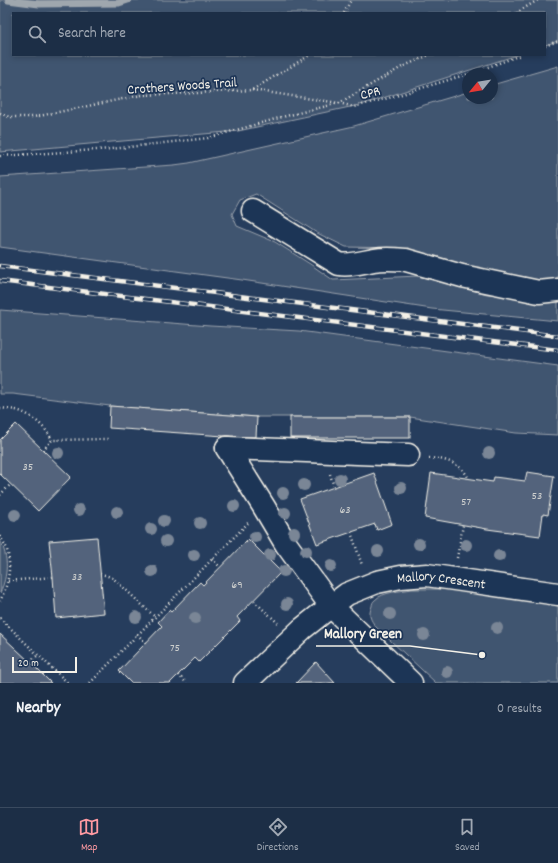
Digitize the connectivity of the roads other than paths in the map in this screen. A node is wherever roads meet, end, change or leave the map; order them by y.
1 (253, 211) dead end
2 (558, 290) edge
3 (408, 455) road end
4 (558, 594) edge
5 (331, 606) junction
6 (246, 683) edge
7 (412, 683) edge

1 - 2 street
3 - 5 street
4 - 5 street, Mallory Crescent
5 - 6 street, Mallory Crescent
5 - 7 street

